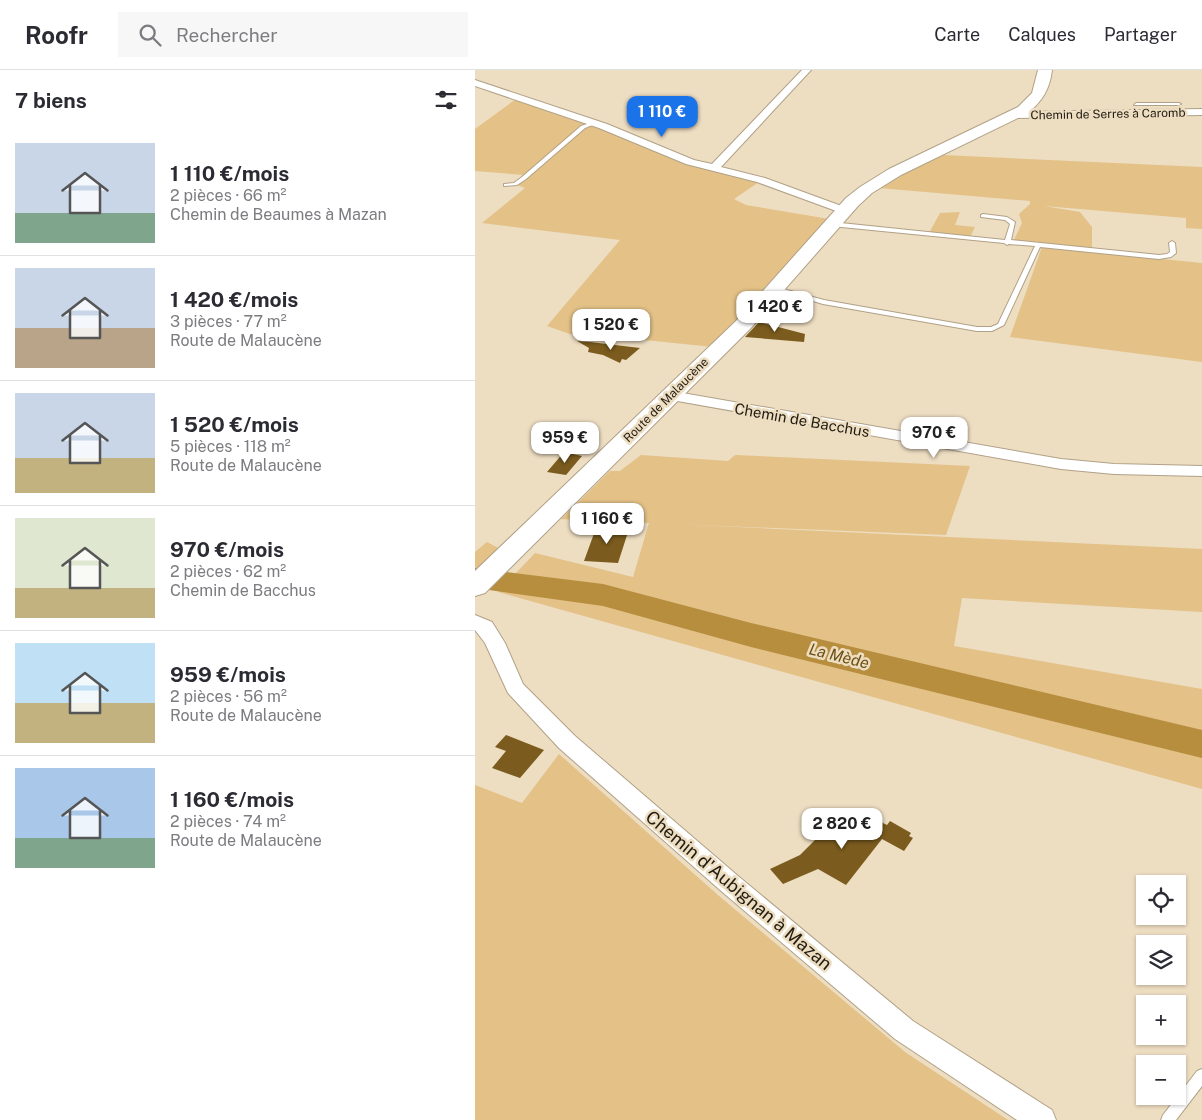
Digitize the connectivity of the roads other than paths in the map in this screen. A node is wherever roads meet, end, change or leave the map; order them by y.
1 (807, 70) edge
2 (1045, 70) edge
3 (475, 84) edge
4 (1134, 97) dead end
5 (1179, 104) dead end
6 (1138, 109) junction
7 (1202, 112) edge
8 (1014, 115) junction
9 (593, 124) junction
10 (715, 168) junction
11 (506, 185) dead end
12 (843, 210) junction
13 (983, 216) dead end
14 (831, 224) junction
15 (1007, 243) junction
16 (1172, 243) dead end
17 (1038, 245) junction
18 (775, 289) junction
19 (671, 396) junction
20 (1202, 472) edge
21 (483, 580) edge
22 (475, 621) edge
23 (1202, 1075) edge
24 (1042, 1120) edge
25 (1168, 1120) edge

1 - 10 street
2 - 8 main road, Route de Malaucène
3 - 9 street
4 - 6 lane
5 - 6 lane
6 - 7 street, Chemin de Serres à Caromb
6 - 8 street, Chemin de Serres à Caromb
8 - 12 main road, Route de Malaucène
9 - 10 street
9 - 11 lane
10 - 12 street
12 - 14 main road, Route de Malaucène
13 - 15 lane
14 - 15 lane
14 - 18 main road, Route de Malaucène
15 - 17 lane
16 - 17 lane
17 - 18 lane
18 - 19 main road, Route de Malaucène
19 - 20 street, Chemin de Bacchus
19 - 21 main road, Route de Malaucène
22 - 24 street, Chemin d'Aubignan à Mazan
23 - 25 lane

